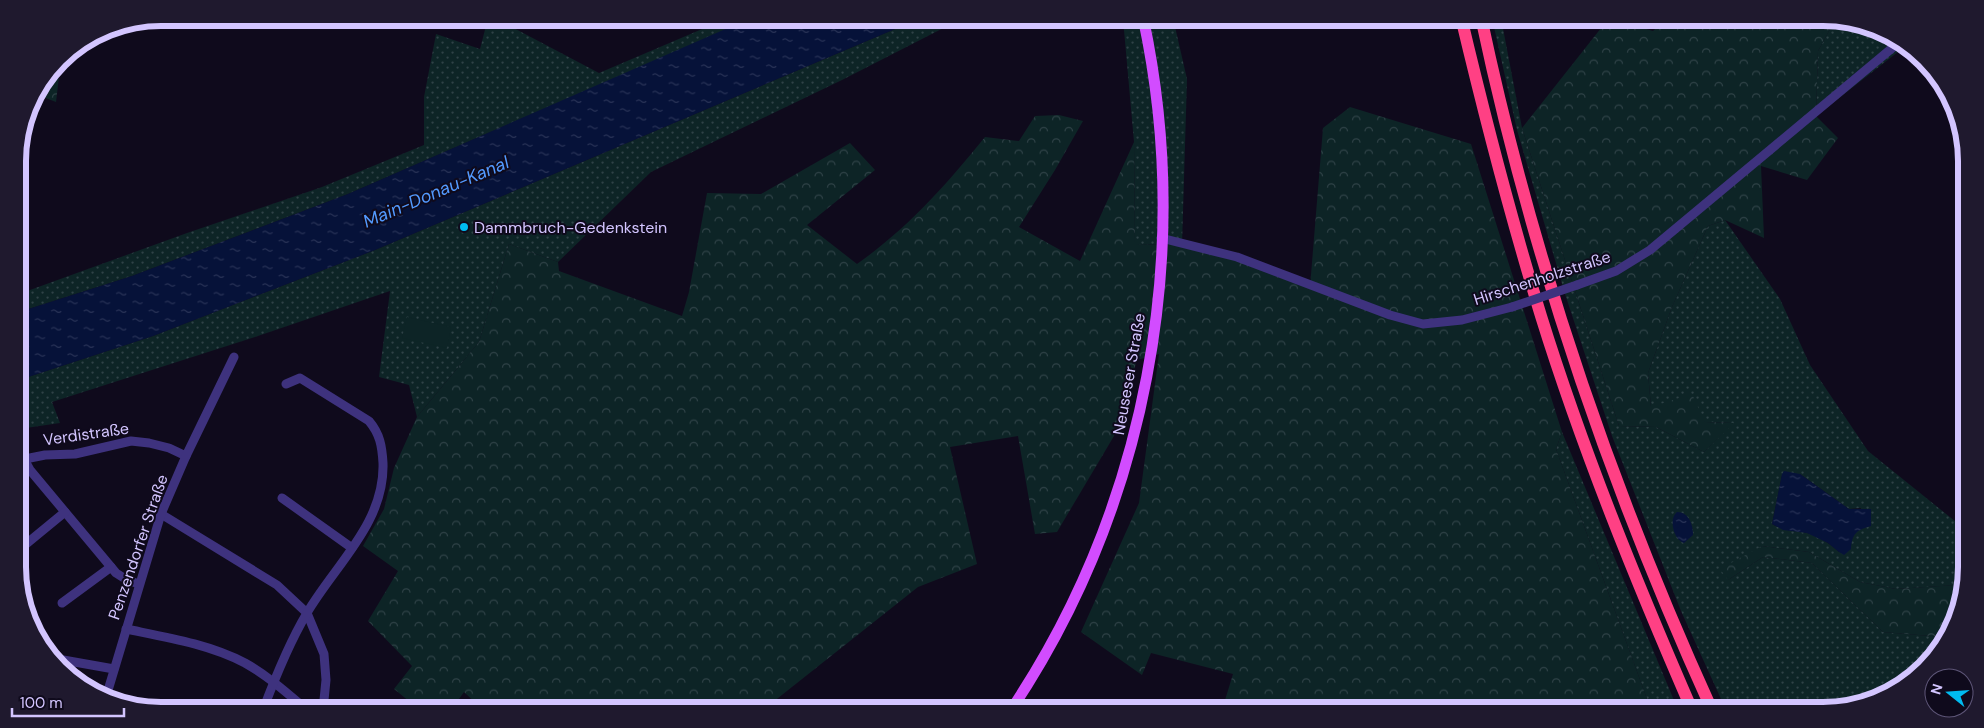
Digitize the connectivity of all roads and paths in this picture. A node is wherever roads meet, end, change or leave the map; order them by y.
1 (1144, 26) edge
2 (1463, 26) edge
3 (1483, 26) edge
4 (1894, 47) edge
5 (1161, 238) junction
6 (234, 357) dead end
7 (286, 384) dead end
8 (186, 456) junction
9 (26, 458) edge
10 (26, 465) edge
11 (282, 498) dead end
12 (66, 512) junction
13 (161, 514) junction
14 (26, 544) edge
15 (352, 548) junction
16 (111, 567) junction
17 (139, 584) junction
18 (62, 604) dead end
19 (306, 613) junction
20 (126, 629) junction
21 (64, 660) edge
22 (114, 669) junction
23 (274, 682) junction
24 (108, 691) edge
25 (1016, 701) edge
26 (1688, 701) edge
27 (1708, 701) edge
28 (266, 702) edge
29 (297, 702) edge
30 (324, 702) edge

1 - 5 main road, Neuseser Straße
2 - 26 highway
3 - 27 highway
4 - 5 street, Hirschenholzstraße, bridge
5 - 25 main road, Neuseser Straße
6 - 8 street, Penzendorfer Straße
7 - 15 street
8 - 9 street, Verdistraße
8 - 13 street, Penzendorfer Straße
10 - 12 street
11 - 15 street
12 - 14 street
12 - 16 street
13 - 17 street, Penzendorfer Straße
13 - 19 street
15 - 19 street
16 - 17 street
16 - 18 street
17 - 20 street, Penzendorfer Straße
19 - 23 street
19 - 30 street
20 - 22 street, Penzendorfer Straße
20 - 23 street
21 - 22 street
22 - 24 street, Penzendorfer Straße
23 - 28 street
23 - 29 street

